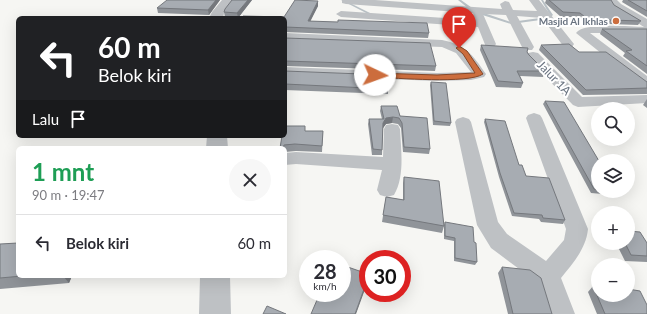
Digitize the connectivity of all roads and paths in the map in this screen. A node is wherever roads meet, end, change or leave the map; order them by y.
1 (228, 0) edge
2 (472, 0) edge
3 (503, 0) edge
4 (534, 0) edge
5 (612, 0) edge
6 (616, 0) edge
7 (346, 1) edge
8 (477, 11) junction
9 (510, 13) junction
10 (545, 15) junction
11 (217, 16) edge
12 (647, 17) edge
13 (482, 24) junction
14 (647, 24) edge
15 (647, 30) edge
16 (287, 37) edge
17 (490, 44) edge
18 (568, 44) edge
19 (287, 71) edge
20 (647, 83) edge
21 (647, 99) edge
22 (534, 118) dead end
23 (463, 122) dead end
24 (392, 129) dead end
25 (287, 159) edge
26 (392, 164) junction
27 (387, 190) dead end
28 (548, 276) junction
29 (215, 278) edge
30 (215, 314) edge
31 (562, 314) edge

1 - 11 street
2 - 8 street
3 - 9 street, Jalur 1A
4 - 10 street
5 - 14 street
6 - 12 street
7 - 8 street
7 - 13 street
8 - 9 street
8 - 13 street
9 - 10 street
9 - 21 street, Jalur 1A
10 - 18 street
13 - 17 street
15 - 20 street
16 - 19 street
22 - 28 street
23 - 28 street
24 - 26 street
25 - 26 street
26 - 27 street
28 - 31 street
29 - 30 street

